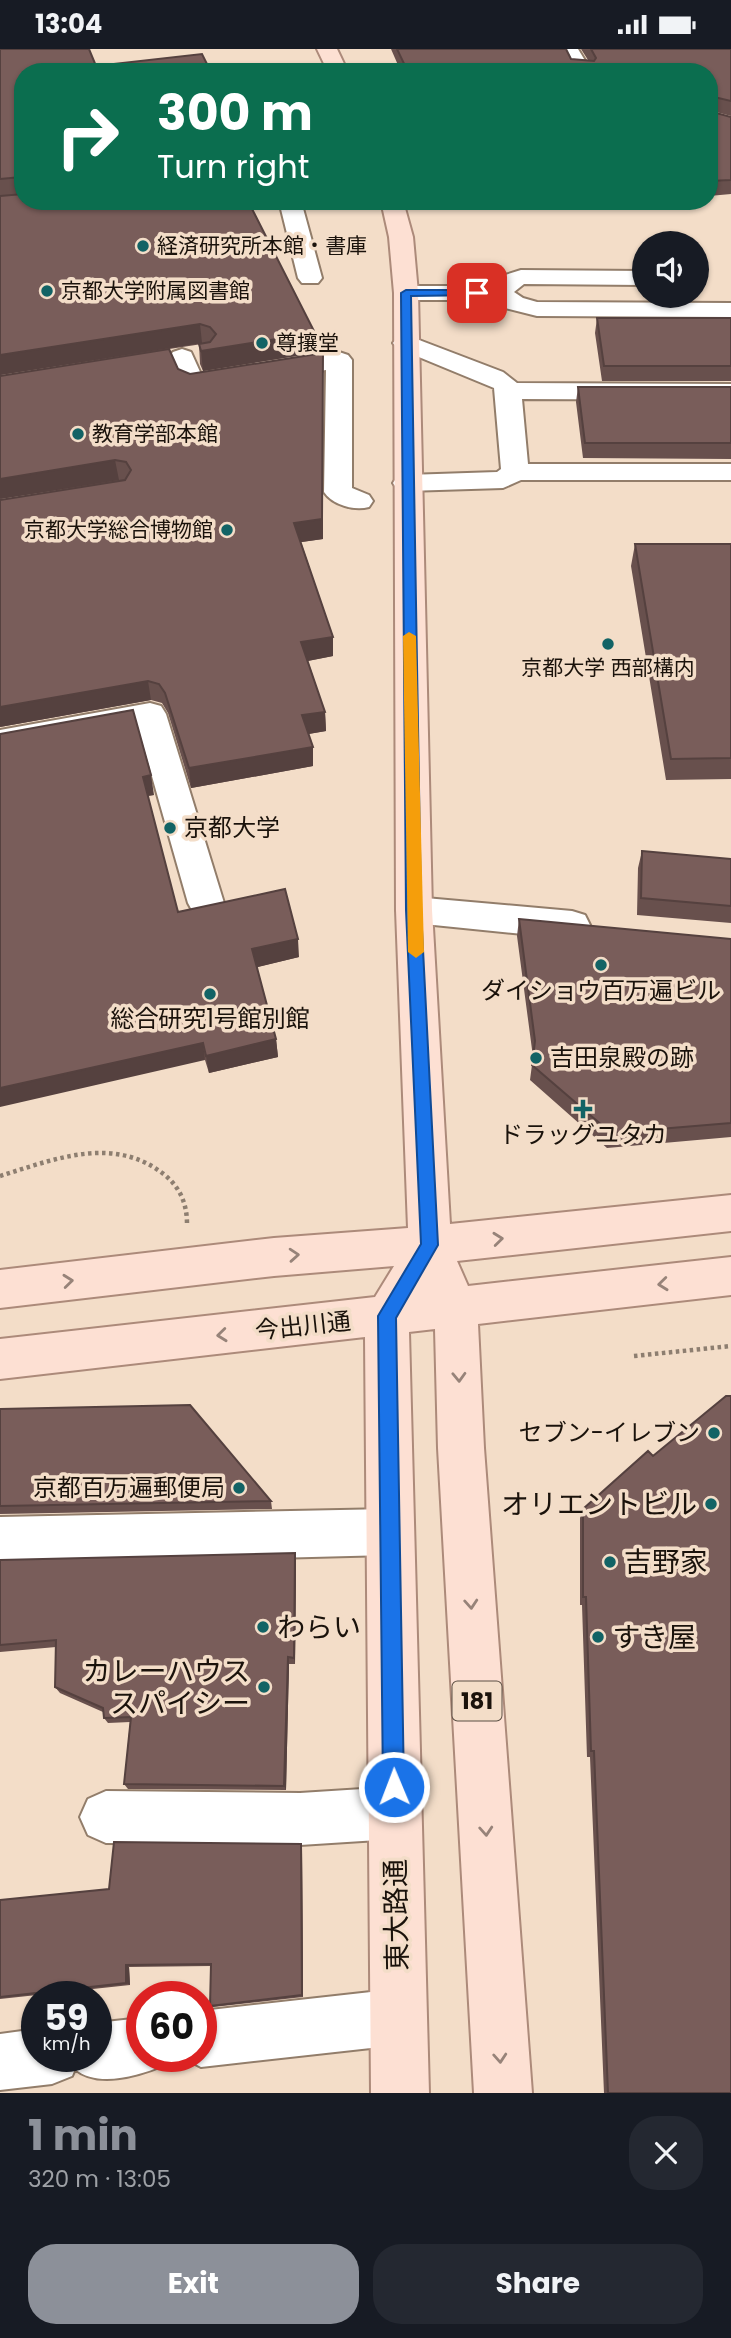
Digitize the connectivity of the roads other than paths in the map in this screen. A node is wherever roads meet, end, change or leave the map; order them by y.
1 (292, 210) edge
2 (394, 210) edge
3 (310, 278) dead end
4 (632, 278) edge
5 (406, 293) junction
6 (500, 293) junction
7 (731, 310) edge
8 (406, 343) junction
9 (156, 361) edge
10 (508, 391) junction
11 (731, 392) edge
12 (515, 472) junction
13 (731, 472) edge
14 (407, 484) junction
15 (359, 501) dead end
16 (0, 741) edge
17 (206, 903) edge
18 (414, 910) junction
19 (610, 929) edge
20 (731, 1213) edge
21 (430, 1245) junction
22 (731, 1276) edge
23 (0, 1289) edge
24 (456, 1308) junction
25 (387, 1316) junction
26 (0, 1359) edge
27 (389, 1532) junction
28 (0, 1541) edge
29 (394, 1813) junction
30 (106, 1817) dead end
31 (398, 2017) junction
32 (217, 2037) edge
33 (21, 2060) edge
34 (0, 2062) edge
35 (400, 2093) edge
36 (503, 2093) edge

1 - 3 street
2 - 5 main road, 181
4 - 6 street
5 - 6 street
5 - 8 main road, 181
6 - 7 street
8 - 10 street
8 - 14 main road, 181
9 - 15 street
10 - 11 street
10 - 12 street
12 - 13 street
12 - 14 street
14 - 18 main road, 181
16 - 17 street
18 - 19 street
18 - 21 main road, 181
21 -> 20 main road
23 -> 21 main road
21 - 24 main road, 181
21 - 25 main road
22 -> 24 main road, 今出川通
24 - 25 main road, 今出川通
24 -> 36 main road, 181
25 -> 26 main road, 今出川通
25 - 27 main road, 東大路通
27 - 28 street
27 - 29 main road, 東大路通
29 - 30 street
29 - 31 main road, 東大路通
31 - 32 street
31 - 35 main road, 東大路通
33 - 34 street

